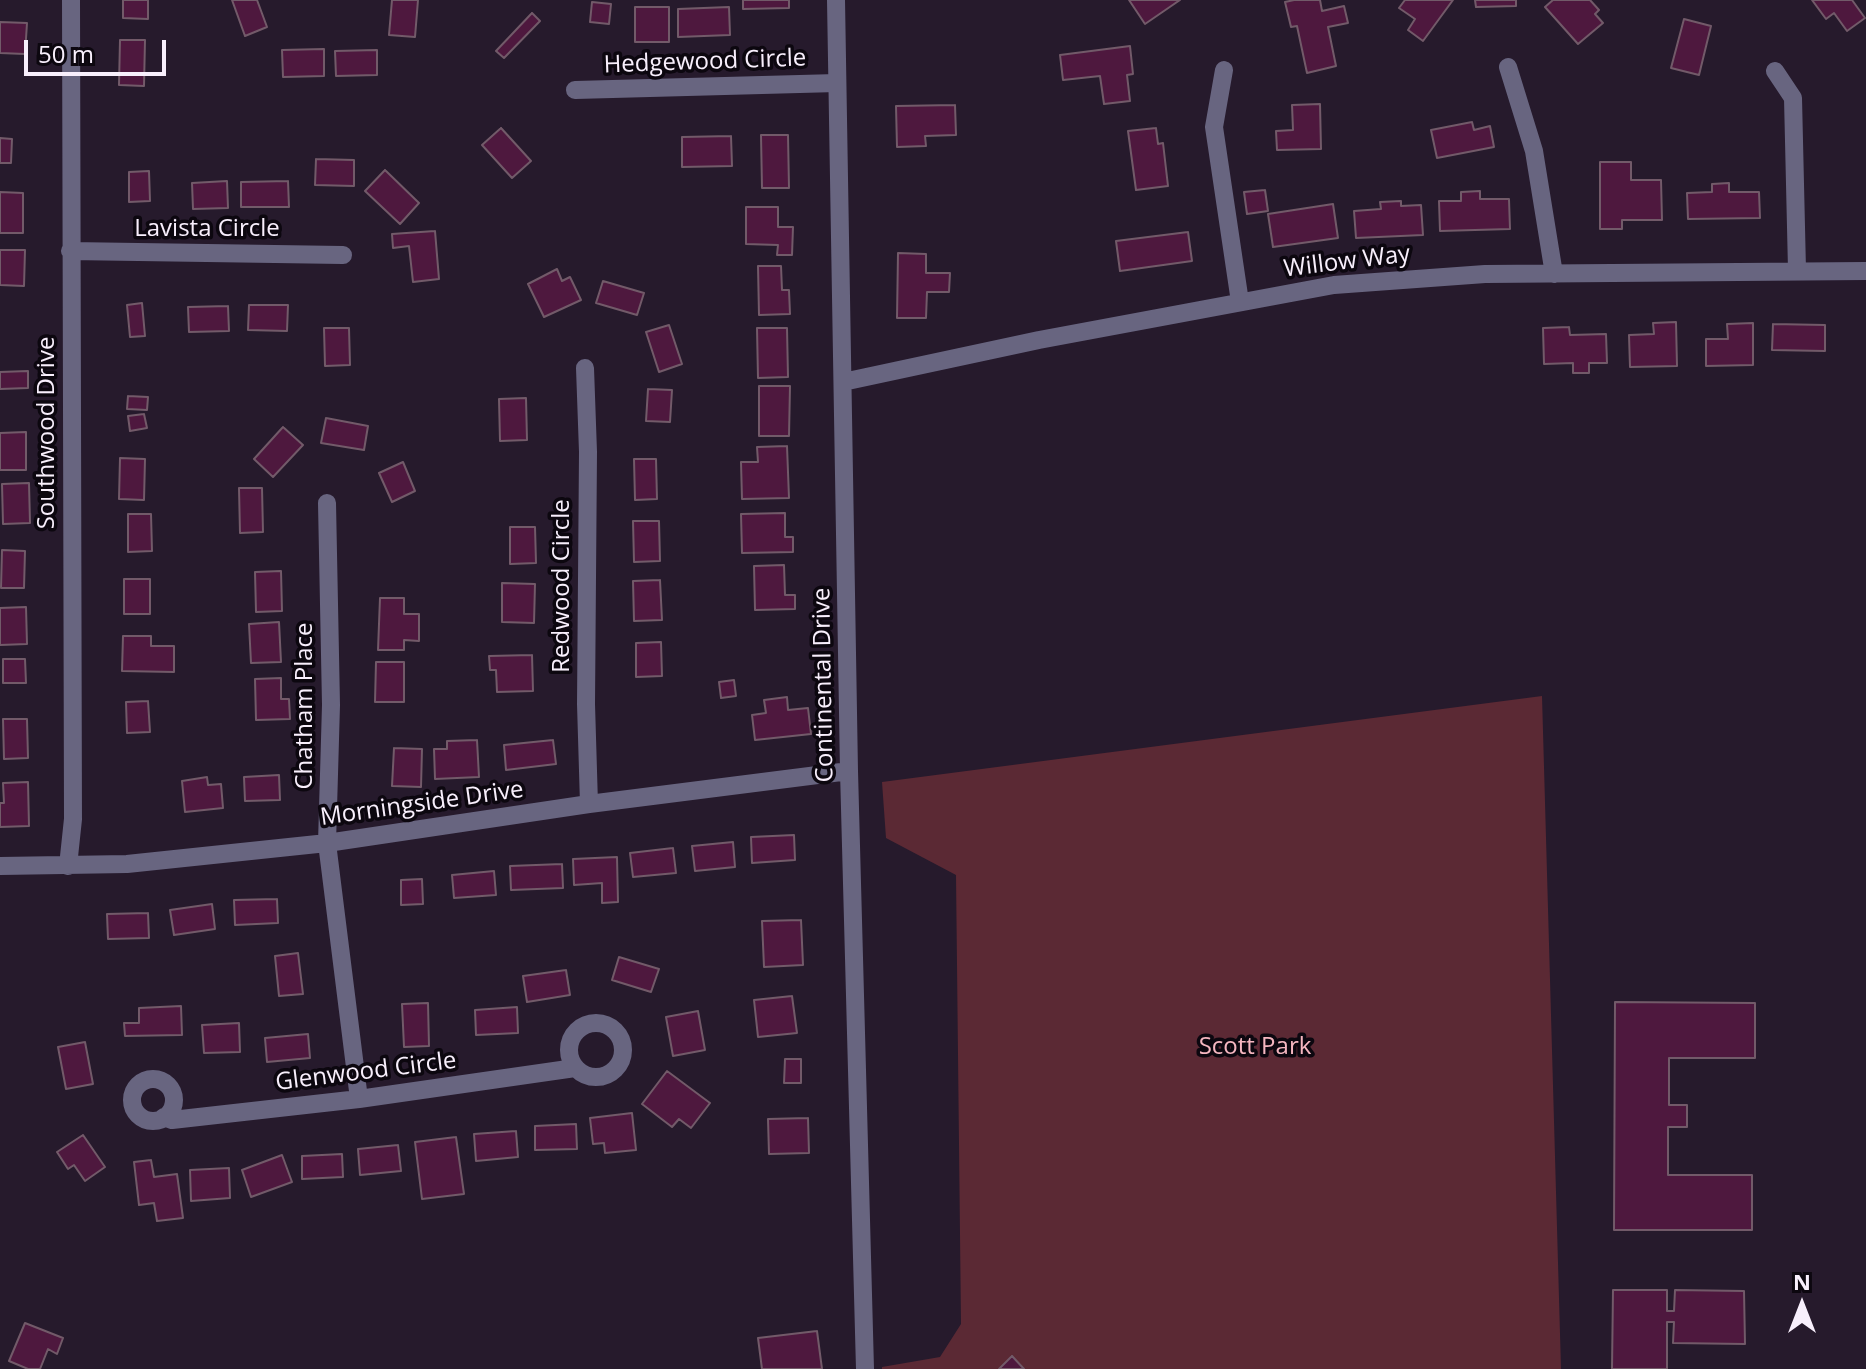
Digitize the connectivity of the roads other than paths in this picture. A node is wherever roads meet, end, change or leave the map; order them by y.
1 (71, 0) edge
2 (836, 0) edge
3 (1508, 67) dead end
4 (1224, 70) dead end
5 (1775, 71) dead end
6 (837, 83) junction
7 (575, 90) dead end
8 (70, 251) junction
9 (343, 255) dead end
10 (1797, 270) junction
11 (1866, 271) edge
12 (1554, 274) junction
13 (1240, 302) junction
14 (585, 368) dead end
15 (843, 382) junction
16 (327, 503) dead end
17 (849, 771) junction
18 (589, 804) junction
19 (327, 843) junction
20 (0, 866) edge
21 (68, 866) junction
22 (575, 1068) dead end
23 (359, 1099) junction
24 (164, 1117) dead end
25 (865, 1369) edge

1 - 8 street, Southwood Drive
2 - 6 street, Continental Drive
3 - 12 street
4 - 13 street
5 - 10 street
6 - 7 street, Hedgewood Circle
6 - 15 street, Continental Drive
8 - 9 street, Lavista Circle
8 - 21 street, Southwood Drive
10 - 11 street, Willow Way
10 - 12 street, Willow Way
12 - 13 street, Willow Way
13 - 15 street, Willow Way
14 - 18 street, Redwood Circle
15 - 17 street, Continental Drive
16 - 19 street, Chatham Place
17 - 18 street, Morningside Drive
17 - 25 street, Continental Drive
18 - 19 street, Morningside Drive
19 - 21 street, Morningside Drive
19 - 23 street, Chatham Place
20 - 21 street, Morningside Drive
22 - 23 street, Glenwood Circle
23 - 24 street, Glenwood Circle

